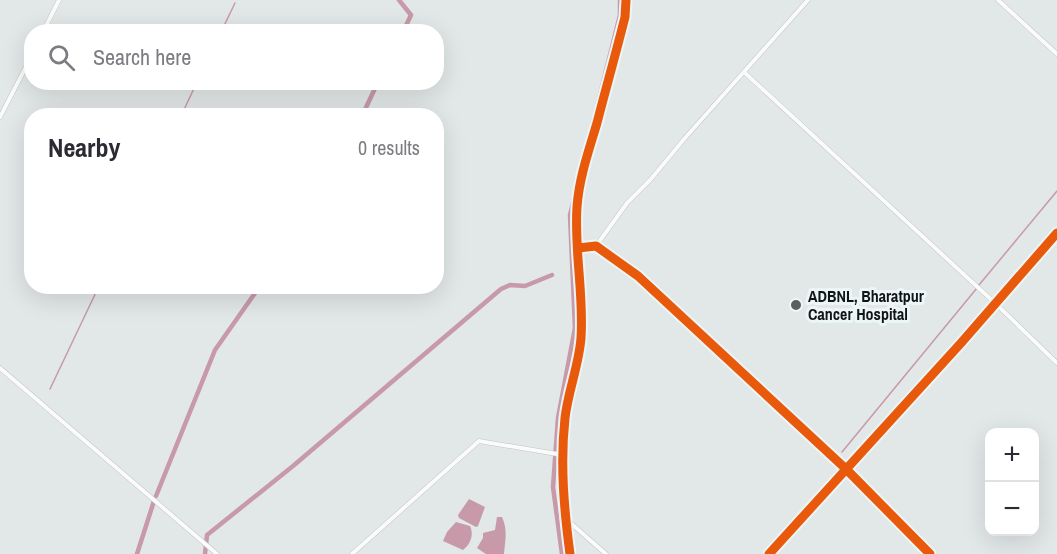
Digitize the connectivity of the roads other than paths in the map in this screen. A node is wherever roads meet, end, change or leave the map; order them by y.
1 (59, 0) edge
2 (626, 0) edge
3 (808, 0) edge
4 (998, 0) edge
5 (47, 24) edge
6 (1057, 54) edge
7 (24, 70) edge
8 (744, 72) junction
9 (0, 117) edge
10 (1057, 233) edge
11 (596, 246) junction
12 (578, 248) junction
13 (996, 304) junction
14 (1057, 363) edge
15 (0, 368) edge
16 (559, 455) junction
17 (846, 469) junction
18 (566, 518) junction
19 (218, 554) edge
20 (352, 554) edge
21 (570, 554) edge
22 (606, 554) edge
23 (769, 554) edge
24 (930, 554) edge

1 - 5 street
2 - 12 street
3 - 8 street
4 - 6 street
7 - 9 street
8 - 11 street
8 - 13 street
10 - 13 street
11 - 12 street
11 - 17 street
12 - 16 street
13 - 14 street
13 - 17 street
15 - 19 street
16 - 18 street
16 - 20 street
17 - 23 street
17 - 24 street
18 - 21 street
18 - 22 street

